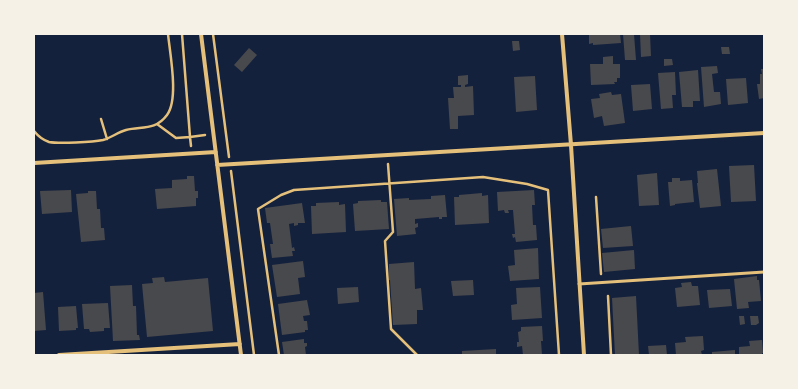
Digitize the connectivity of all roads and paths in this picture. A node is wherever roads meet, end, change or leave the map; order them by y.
1 (168, 34) edge
2 (182, 34) edge
3 (201, 34) edge
4 (214, 34) edge
5 (562, 34) edge
6 (101, 119) dead end
7 (157, 124) junction
8 (34, 131) edge
9 (226, 132) junction
10 (764, 133) edge
11 (214, 134) junction
12 (190, 137) junction
13 (106, 139) junction
14 (571, 145) junction
15 (216, 152) junction
16 (190, 154) junction
17 (388, 155) junction
18 (34, 162) edge
19 (230, 164) junction
20 (218, 165) junction
21 (390, 183) junction
22 (596, 197) dead end
23 (764, 272) edge
24 (602, 282) junction
25 (579, 284) junction
26 (608, 296) dead end
27 (240, 344) junction
28 (59, 355) edge
29 (241, 355) edge
30 (254, 355) edge
31 (280, 355) edge
32 (417, 355) edge
33 (559, 355) edge
34 (584, 355) edge
35 (611, 355) edge

1 - 7 path
2 - 12 path
3 - 11 street
4 - 9 path
5 - 14 street
6 - 13 path
7 - 12 path
7 - 13 path
8 - 13 path
9 - 11 path
9 - 19 path
10 - 14 street
11 - 12 path
11 - 15 street
12 - 16 path
14 - 17 street
14 - 25 street
15 - 16 street
15 - 20 street
16 - 18 street
17 - 19 street
17 - 21 path
19 - 20 street
19 - 30 path
20 - 27 street
21 - 31 path
21 - 32 path
21 - 33 path
22 - 24 path
23 - 24 lane
24 - 25 lane
25 - 34 street
26 - 35 path
27 - 28 street
27 - 29 street

